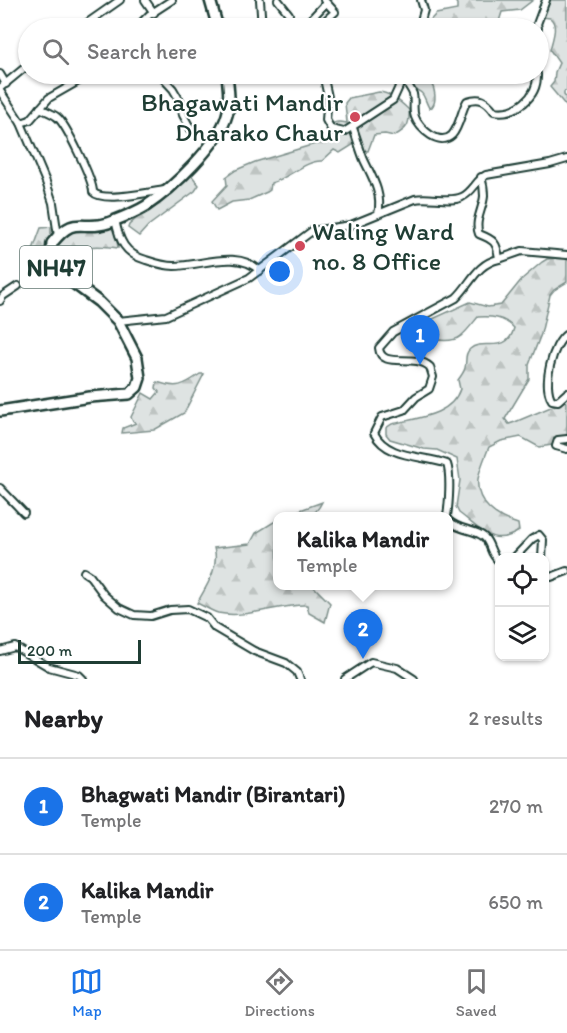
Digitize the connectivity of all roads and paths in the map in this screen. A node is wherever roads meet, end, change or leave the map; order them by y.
1 (120, 0) edge
2 (145, 0) edge
3 (172, 0) edge
4 (210, 0) edge
5 (260, 0) edge
6 (278, 0) edge
7 (421, 0) edge
8 (546, 0) edge
9 (153, 13) junction
10 (289, 14) dead end
11 (94, 18) edge
12 (147, 18) edge
13 (215, 18) edge
14 (261, 18) edge
15 (421, 18) edge
16 (539, 18) edge
17 (0, 74) edge
18 (18, 74) edge
19 (74, 84) edge
20 (169, 84) edge
21 (227, 84) edge
22 (325, 84) edge
23 (399, 84) edge
24 (407, 84) edge
25 (535, 84) edge
26 (2, 88) edge
27 (40, 108) junction
28 (21, 123) junction
29 (353, 128) junction
30 (193, 133) dead end
31 (567, 159) edge
32 (481, 177) junction
33 (166, 190) junction
34 (378, 194) junction
35 (399, 205) junction
36 (378, 214) junction
37 (115, 219) junction
38 (58, 236) junction
39 (567, 255) edge
40 (499, 258) junction
41 (260, 271) junction
42 (18, 286) dead end
43 (0, 301) edge
44 (118, 321) junction
45 (567, 334) edge
46 (567, 393) edge
47 (0, 411) edge
48 (567, 439) edge
49 (567, 449) edge
50 (0, 488) edge
51 (449, 512) edge
52 (24, 513) dead end
53 (453, 524) edge
54 (518, 553) edge
55 (542, 553) edge
56 (495, 558) edge
57 (567, 571) edge
58 (84, 572) dead end
59 (549, 576) edge
60 (0, 651) edge
61 (83, 679) edge
62 (300, 679) edge
63 (345, 679) edge
64 (414, 679) edge

1 - 11 street
2 - 9 street
3 - 9 street
4 - 13 highway
5 - 14 street
6 - 10 street
7 - 15 street
8 - 16 street
9 - 12 street
17 - 26 street
18 - 26 street
19 - 27 street
20 - 30 street
21 - 33 highway, NH47
22 - 29 street
23 - 29 street
24 - 25 street
26 - 28 street
27 - 28 street
27 - 33 street
28 - 38 street
29 - 34 street
31 - 32 street
32 - 35 street
32 - 40 street
33 - 37 highway, NH47
34 - 35 street
34 - 36 street
35 - 36 street
36 - 41 street
37 - 38 highway, NH47
37 - 41 street
38 - 44 highway, NH47
39 - 40 street
40 - 51 street
41 - 44 street
42 - 43 street
44 - 47 highway, NH47
45 - 46 street
48 - 49 street
50 - 52 street
53 - 56 street
54 - 55 street
57 - 59 street
58 - 62 street
60 - 61 street
63 - 64 street

